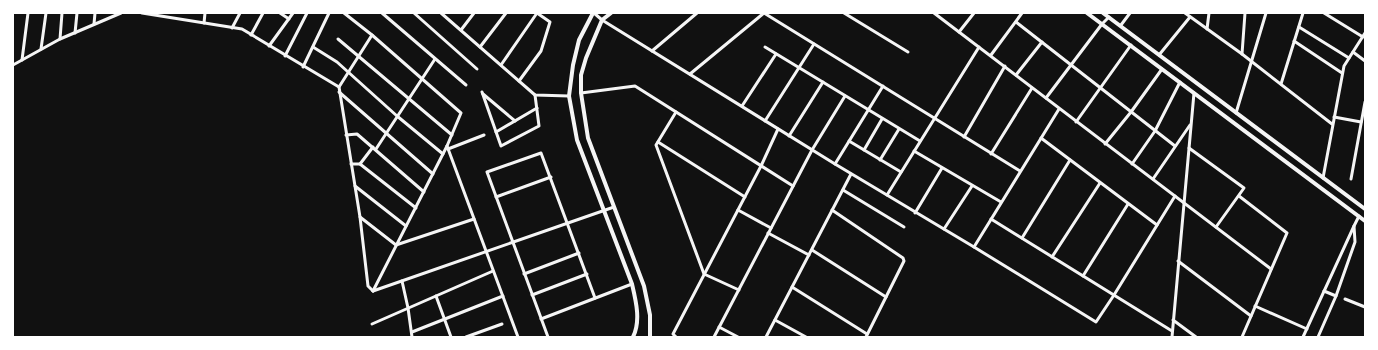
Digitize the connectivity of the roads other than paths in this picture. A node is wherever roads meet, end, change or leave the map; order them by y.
1 (28, 13) edge
2 (46, 13) edge
3 (62, 13) edge
4 (77, 13) edge
5 (96, 13) edge
6 (121, 13) edge
7 (142, 13) edge
8 (205, 13) edge
9 (240, 13) edge
10 (263, 13) edge
11 (280, 13) edge
12 (293, 13) edge
13 (307, 13) edge
14 (329, 13) edge
15 (344, 13) edge
16 (382, 13) edge
17 (414, 13) edge
18 (441, 13) edge
19 (474, 13) edge
20 (506, 13) edge
21 (537, 13) edge
22 (594, 13) edge
23 (611, 13) edge
24 (697, 13) edge
25 (764, 13) edge
26 (844, 13) edge
27 (934, 13) edge
28 (974, 13) edge
29 (1022, 13) edge
30 (1087, 13) edge
31 (1103, 13) edge
32 (1130, 13) edge
33 (1209, 13) edge
34 (1245, 13) edge
35 (1266, 13) edge
36 (1303, 13) edge
37 (1324, 13) edge
38 (1187, 14) edge
39 (1109, 17) junction
40 (289, 19) junction
41 (602, 20) junction
42 (1016, 22) junction
43 (204, 23) junction
44 (94, 24) junction
45 (1102, 24) junction
46 (1121, 25) junction
47 (1299, 27) junction
48 (232, 28) junction
49 (1207, 29) junction
50 (461, 30) junction
51 (959, 32) junction
52 (75, 33) junction
53 (251, 35) junction
54 (372, 35) junction
55 (1364, 35) edge
56 (60, 39) junction
57 (338, 39) dead end
58 (1294, 41) junction
59 (1042, 42) junction
60 (814, 44) junction
61 (1131, 45) junction
62 (270, 46) junction
63 (979, 46) junction
64 (313, 47) junction
65 (480, 47) junction
66 (765, 47) dead end
67 (41, 49) junction
68 (652, 51) junction
69 (908, 52) dead end
70 (1353, 52) junction
71 (776, 54) junction
72 (1242, 54) junction
73 (991, 55) junction
74 (285, 56) junction
75 (359, 56) junction
76 (1159, 56) junction
77 (1349, 58) junction
78 (435, 59) junction
79 (22, 60) junction
80 (1365, 60) edge
81 (1251, 62) junction
82 (13, 65) edge
83 (501, 65) junction
84 (1071, 65) junction
85 (1005, 66) junction
86 (302, 67) junction
87 (799, 68) junction
88 (477, 69) dead end
89 (1162, 69) junction
90 (348, 73) junction
91 (690, 74) junction
92 (1342, 74) junction
93 (1016, 75) junction
94 (422, 79) junction
95 (519, 81) junction
96 (822, 82) junction
97 (1180, 82) junction
98 (1281, 84) junction
99 (466, 85) dead end
100 (883, 86) junction
101 (339, 87) junction
102 (1032, 88) junction
103 (1101, 88) junction
104 (339, 92) junction
105 (581, 93) junction
106 (1194, 93) junction
107 (535, 95) junction
108 (569, 96) junction
109 (845, 96) junction
110 (1046, 98) junction
111 (408, 99) junction
112 (1365, 102) edge
113 (742, 106) junction
114 (536, 108) junction
115 (1059, 109) junction
116 (868, 110) junction
117 (676, 112) junction
118 (1131, 112) junction
119 (1236, 113) junction
120 (397, 116) junction
121 (1334, 117) junction
122 (934, 118) junction
123 (882, 119) junction
124 (515, 121) junction
125 (765, 121) junction
126 (1076, 122) junction
127 (1361, 122) junction
128 (1191, 124) junction
129 (1332, 124) junction
130 (778, 129) junction
131 (899, 129) junction
132 (1155, 131) junction
133 (496, 132) junction
134 (386, 133) junction
135 (346, 135) junction
136 (452, 135) junction
137 (484, 135) dead end
138 (789, 136) junction
139 (964, 137) junction
140 (1041, 138) junction
141 (849, 141) junction
142 (658, 142) junction
143 (920, 142) junction
144 (1105, 144) junction
145 (1175, 146) junction
146 (448, 147) junction
147 (375, 148) junction
148 (1189, 148) junction
149 (812, 150) junction
150 (864, 150) junction
151 (914, 151) junction
152 (443, 154) junction
153 (991, 154) junction
154 (880, 160) junction
155 (1070, 160) junction
156 (351, 164) junction
157 (360, 164) junction
158 (835, 164) junction
159 (1132, 164) junction
160 (760, 166) junction
161 (942, 168) junction
162 (1020, 171) junction
163 (900, 172) junction
164 (433, 174) junction
165 (851, 174) junction
166 (551, 178) junction
167 (1323, 178) junction
168 (1351, 178) dead end
169 (1153, 179) junction
170 (1100, 183) junction
171 (355, 186) junction
172 (793, 186) junction
173 (972, 186) junction
174 (843, 190) junction
175 (424, 192) junction
176 (886, 195) junction
177 (1175, 196) junction
178 (1239, 196) junction
179 (496, 197) junction
180 (745, 197) junction
181 (1001, 202) junction
182 (1184, 202) junction
183 (1128, 204) junction
184 (614, 207) junction
185 (416, 208) junction
186 (604, 210) junction
187 (738, 210) junction
188 (832, 210) junction
189 (1365, 210) edge
190 (916, 213) junction
191 (1359, 216) junction
192 (360, 217) junction
193 (991, 218) junction
194 (474, 219) junction
195 (1365, 220) edge
196 (568, 223) junction
197 (1157, 225) junction
198 (406, 226) junction
199 (1354, 226) junction
200 (904, 227) dead end
201 (1216, 227) junction
202 (771, 228) junction
203 (944, 229) junction
204 (768, 233) junction
205 (1022, 238) junction
206 (513, 243) junction
207 (396, 245) junction
208 (974, 247) junction
209 (812, 250) junction
210 (486, 252) junction
211 (579, 253) junction
212 (809, 255) junction
213 (1052, 257) junction
214 (1178, 261) junction
215 (1271, 269) junction
216 (493, 271) junction
217 (524, 274) junction
218 (587, 274) junction
219 (704, 274) junction
220 (1083, 276) junction
221 (402, 281) junction
222 (632, 284) junction
223 (792, 287) junction
224 (738, 290) junction
225 (374, 291) junction
226 (1324, 291) junction
227 (532, 295) junction
228 (1114, 295) junction
229 (436, 296) junction
230 (502, 296) junction
231 (886, 296) junction
232 (1336, 296) junction
233 (595, 298) junction
234 (1345, 299) dead end
235 (1255, 306) junction
236 (1365, 307) edge
237 (408, 308) junction
238 (1251, 316) junction
239 (541, 319) junction
240 (445, 320) junction
241 (775, 320) junction
242 (1173, 320) junction
243 (372, 324) dead end
244 (502, 324) dead end
245 (719, 327) junction
246 (1307, 329) junction
247 (1172, 330) junction
248 (412, 332) junction
249 (867, 335) edge
250 (412, 337) edge
251 (451, 337) edge
252 (466, 337) edge
253 (518, 337) edge
254 (548, 337) edge
255 (633, 337) edge
256 (650, 337) edge
257 (676, 337) edge
258 (714, 337) edge
259 (738, 337) edge
260 (766, 337) edge
261 (806, 337) edge
262 (1172, 337) edge
263 (1196, 337) edge
264 (1242, 337) edge
265 (1303, 337) edge
266 (1318, 337) edge

1 - 79 street
2 - 67 street
3 - 56 street
4 - 52 street
5 - 44 street
6 - 44 street
7 - 43 street
8 - 43 street
9 - 48 street
10 - 53 street
11 - 40 street
12 - 40 street
13 - 74 street
14 - 64 street
15 - 54 street
16 - 78 street
17 - 88 street
18 - 50 street
19 - 50 street
20 - 65 street
21 - 83 street
21 - 95 street
22 - 41 street
22 - 108 main road
23 - 41 main road
24 - 68 street
25 - 60 street
25 - 91 street
26 - 69 street
27 - 51 street
28 - 51 street
29 - 42 street
30 - 45 main road
31 - 39 main road
32 - 46 street
33 - 49 street
34 - 72 street
35 - 81 street
36 - 47 street
37 - 55 street
38 - 49 street
38 - 76 street
39 - 45 street
39 - 46 main road
40 - 62 street
41 - 68 street
41 - 105 main road
42 - 59 street
42 - 73 street
43 - 48 street
44 - 52 street
45 - 61 main road
45 - 84 street
46 - 76 main road
47 - 58 street
47 - 77 street
48 - 53 street
49 - 72 street
50 - 65 street
51 - 63 street
52 - 56 street
53 - 62 street
54 - 75 street
54 - 94 street
55 - 70 street
56 - 67 street
57 - 75 street
58 - 92 street
58 - 98 street
59 - 84 street
59 - 93 street
60 - 87 street
60 - 100 street
61 - 89 main road
61 - 103 street
62 - 74 street
63 - 73 street
63 - 122 street
64 - 86 street
64 - 90 street
65 - 83 street
66 - 71 street
67 - 79 street
68 - 91 street
70 - 77 street
70 - 80 street
71 - 87 street
71 - 113 street
72 - 81 street
73 - 85 street
74 - 86 street
75 - 90 street
75 - 111 street
76 - 119 main road
77 - 92 street
78 - 94 street
78 - 99 street
79 - 82 street
81 - 98 street
81 - 119 street
83 - 95 street
84 - 103 street
84 - 110 street
85 - 93 street
85 - 139 street
86 - 101 street
87 - 96 street
87 - 125 street
89 - 97 main road
89 - 118 street
90 - 101 street
90 - 120 street
91 - 113 street
92 - 121 street
93 - 102 street
94 - 111 street
94 - 136 street
95 - 107 street
96 - 109 street
96 - 138 street
97 - 106 main road
97 - 132 street
98 - 129 street
100 - 116 street
100 - 122 street
101 - 104 street
102 - 110 street
102 - 153 street
103 - 118 street
103 - 126 street
104 - 134 street
104 - 135 street
105 - 117 street
105 - 184 main road
106 - 128 street
106 - 191 main road
107 - 108 street
107 - 114 street
108 - 186 main road
109 - 116 street
109 - 149 street
110 - 115 street
111 - 120 street
111 - 136 street
112 - 127 street
113 - 125 street
114 - 124 street
114 - 133 street
115 - 126 street
115 - 140 street
116 - 123 street
116 - 141 street
117 - 142 street
117 - 160 street
118 - 132 street
118 - 144 street
119 - 167 main road
120 - 134 street
120 - 152 street
121 - 127 street
121 - 129 street
122 - 139 street
122 - 143 street
123 - 131 street
123 - 150 street
124 - 133 street
124 - 133 street
125 - 130 street
126 - 144 street
127 - 168 street
128 - 145 street
128 - 148 street
129 - 167 street
130 - 138 street
130 - 160 street
131 - 143 street
131 - 154 street
132 - 145 street
132 - 159 street
134 - 147 street
134 - 164 street
135 - 147 street
135 - 156 street
136 - 146 street
137 - 146 street
138 - 149 street
139 - 153 street
140 - 155 street
140 - 162 street
141 - 150 street
141 - 158 street
142 - 180 street
142 - 219 street
143 - 151 street
144 - 159 street
145 - 169 street
146 - 152 street
146 - 194 street
147 - 157 street
147 - 175 street
148 - 178 street
148 - 182 street
149 - 158 street
149 - 172 street
150 - 154 street
151 - 161 street
151 - 163 street
152 - 164 street
153 - 162 street
154 - 163 street
155 - 170 street
155 - 205 street
156 - 157 street
156 - 171 street
157 - 185 street
158 - 165 street
159 - 169 street
160 - 172 street
160 - 180 street
161 - 173 street
161 - 190 street
162 - 181 street
163 - 176 street
164 - 175 street
165 - 174 street
165 - 176 street
166 - 179 street
166 - 179 street
166 - 196 street
167 - 189 main road
169 - 177 street
170 - 183 street
170 - 213 street
171 - 192 street
171 - 198 street
172 - 202 street
173 - 181 street
173 - 203 street
174 - 188 street
174 - 200 street
175 - 185 street
176 - 190 street
177 - 182 street
177 - 197 street
178 - 201 street
178 - 215 street
179 - 206 street
180 - 187 street
181 - 193 street
182 - 201 street
182 - 214 street
183 - 197 street
183 - 220 street
184 - 186 street
184 - 256 main road
185 - 198 street
186 - 196 street
186 - 222 main road
187 - 202 street
187 - 219 street
188 - 209 street
188 - 231 street
190 - 203 street
191 - 195 main road
191 - 199 street
192 - 207 street
192 - 225 street
193 - 205 street
193 - 208 street
194 - 207 street
194 - 210 street
196 - 206 street
196 - 211 street
197 - 228 street
198 - 207 street
199 - 226 street
199 - 232 street
201 - 215 street
202 - 204 street
203 - 208 street
204 - 212 street
204 - 224 street
205 - 213 street
206 - 210 street
206 - 217 street
207 - 225 street
208 - 228 street
209 - 212 street
209 - 231 street
210 - 216 street
210 - 221 street
211 - 217 street
211 - 218 street
212 - 223 street
213 - 220 street
214 - 238 street
214 - 242 street
215 - 235 street
216 - 229 street
216 - 230 street
217 - 227 street
218 - 227 street
218 - 233 street
219 - 224 street
219 - 257 street
220 - 228 street
221 - 225 street
221 - 237 street
222 - 233 street
222 - 255 main road
223 - 241 street
223 - 249 street
224 - 245 street
226 - 232 street
226 - 246 street
227 - 239 street
228 - 247 street
229 - 237 street
229 - 240 street
230 - 240 street
230 - 253 street
231 - 249 street
232 - 266 street
233 - 239 street
234 - 236 street
235 - 238 street
235 - 246 street
237 - 243 street
237 - 248 street
238 - 264 street
239 - 254 street
240 - 248 street
240 - 251 street
241 - 260 street
241 - 261 street
242 - 247 street
242 - 263 street
244 - 252 street
245 - 258 street
245 - 259 street
246 - 265 street
247 - 262 street
248 - 250 street

